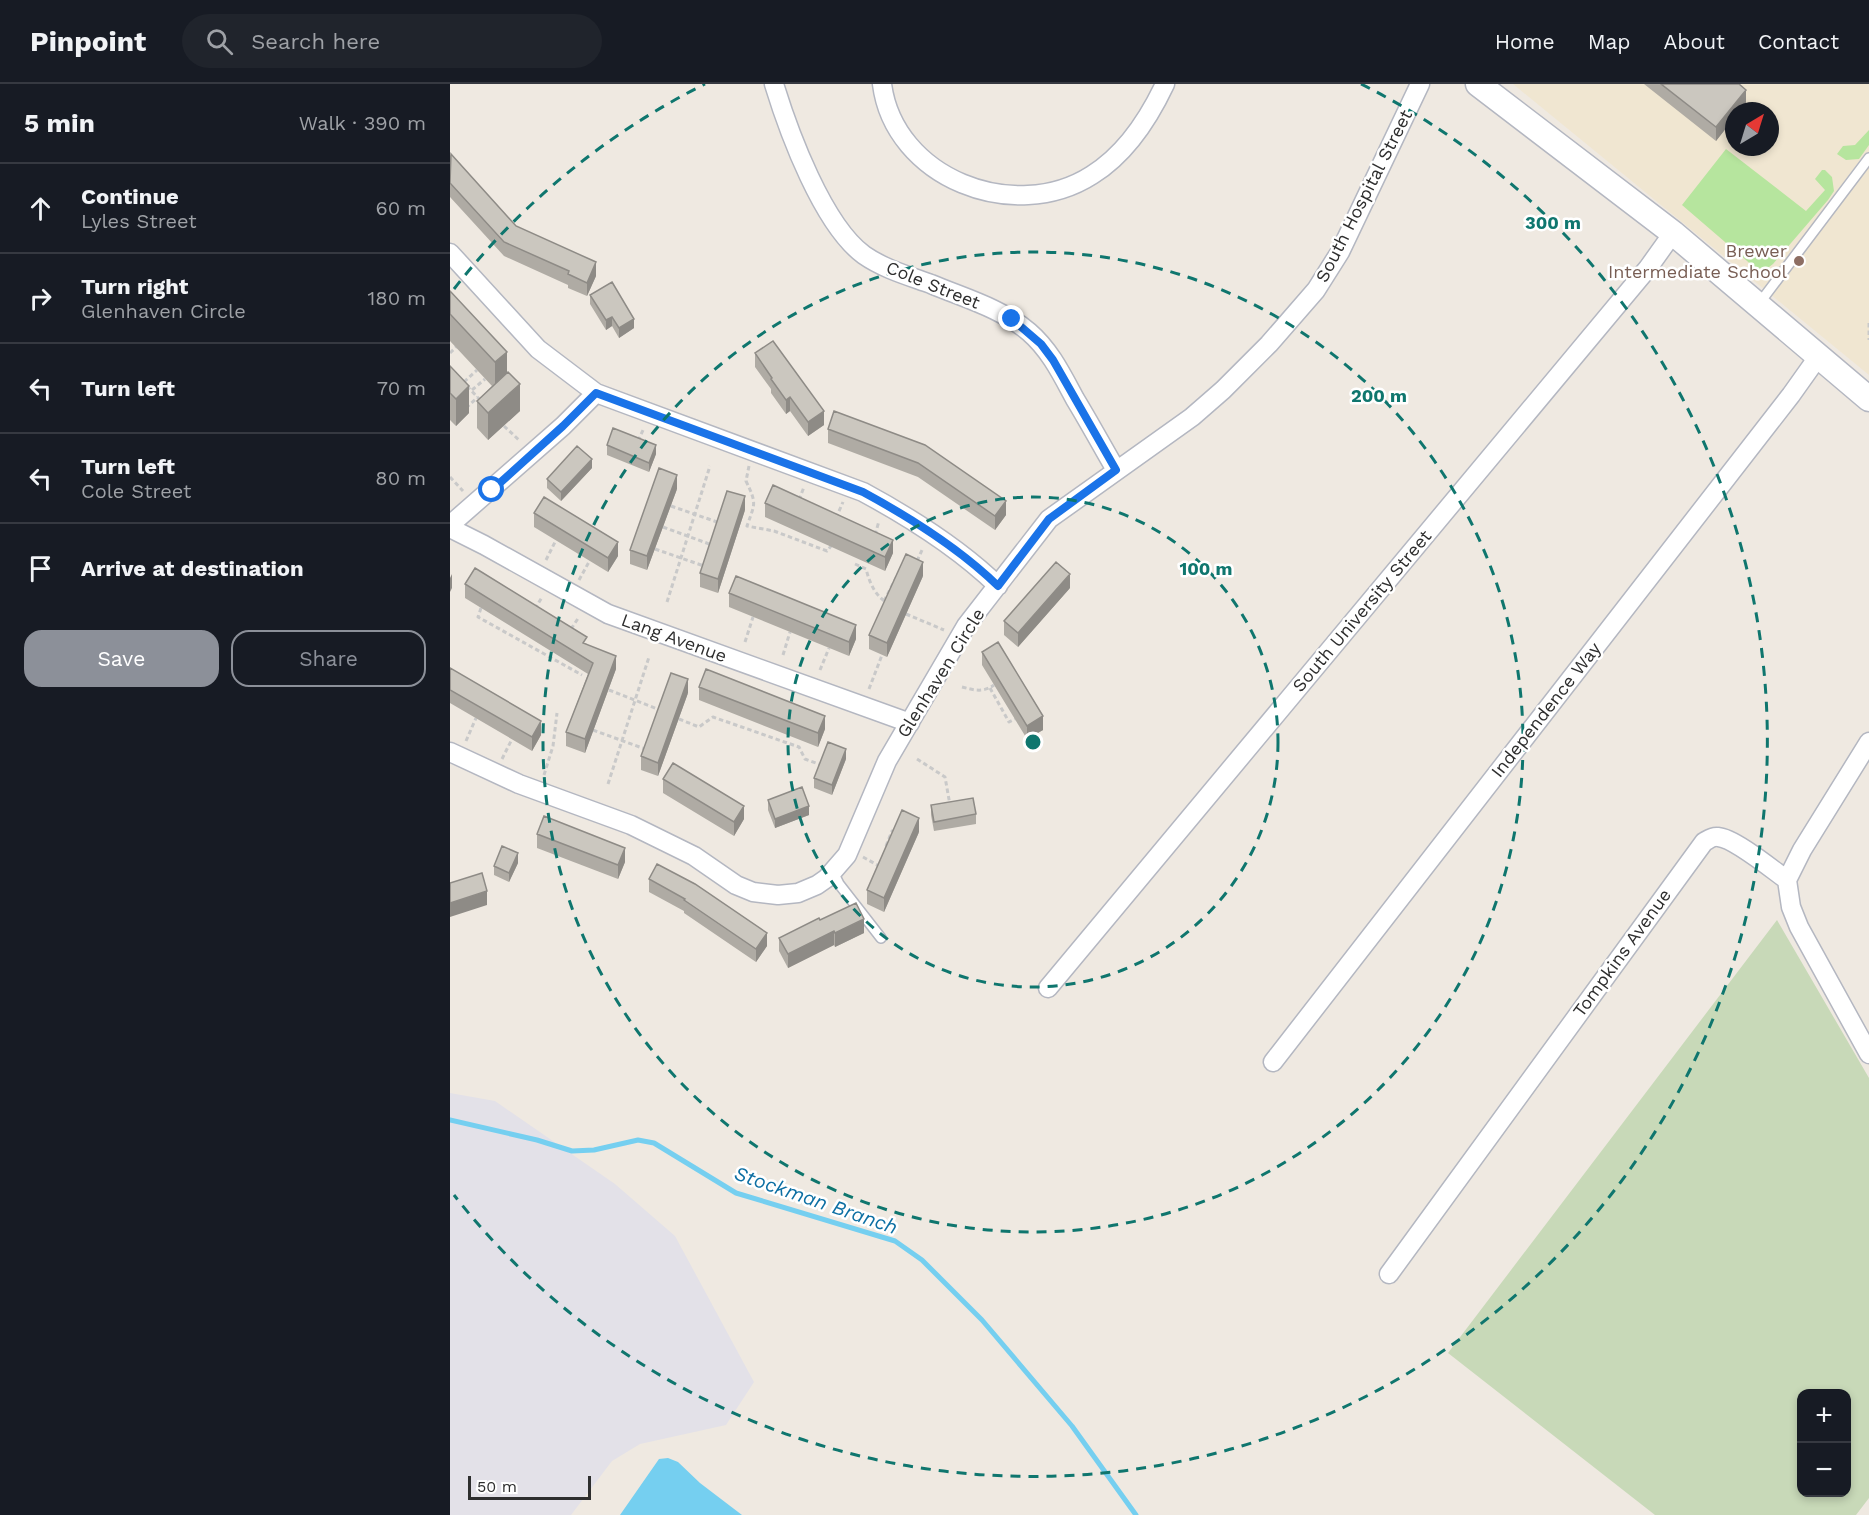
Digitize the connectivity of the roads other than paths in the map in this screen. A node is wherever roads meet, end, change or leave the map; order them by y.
1 (774, 84) edge
2 (882, 84) edge
3 (1166, 84) edge
4 (1420, 84) edge
5 (1478, 84) edge
6 (1869, 158) edge
7 (1673, 233) junction
8 (450, 253) edge
9 (1758, 305) junction
10 (1818, 357) junction
11 (596, 393) junction
12 (1869, 399) edge
13 (1116, 470) junction
14 (450, 526) edge
15 (998, 586) junction
16 (909, 723) junction
17 (1869, 742) edge
18 (457, 748) edge
19 (833, 872) junction
20 (1787, 880) junction
21 (881, 938) dead end
22 (1048, 988) dead end
23 (1869, 1054) edge
24 (1273, 1062) dead end
25 (1389, 1274) dead end

1 - 13 street, Cole Street
2 - 3 street
4 - 13 street, South Hospital Street
5 - 7 main road
6 - 9 lane
7 - 9 main road
7 - 22 street, South University Street
8 - 11 street
9 - 10 main road
10 - 12 main road
10 - 24 street, Independence Way
11 - 14 street
11 - 15 street
13 - 15 street, South Hospital Street
14 - 16 street, Lang Avenue
15 - 16 street, Glenhaven Circle
16 - 19 street, Glenhaven Circle
17 - 20 street
18 - 19 street, Glenhaven Circle
19 - 21 lane
20 - 23 street
20 - 25 street, Tompkins Avenue

